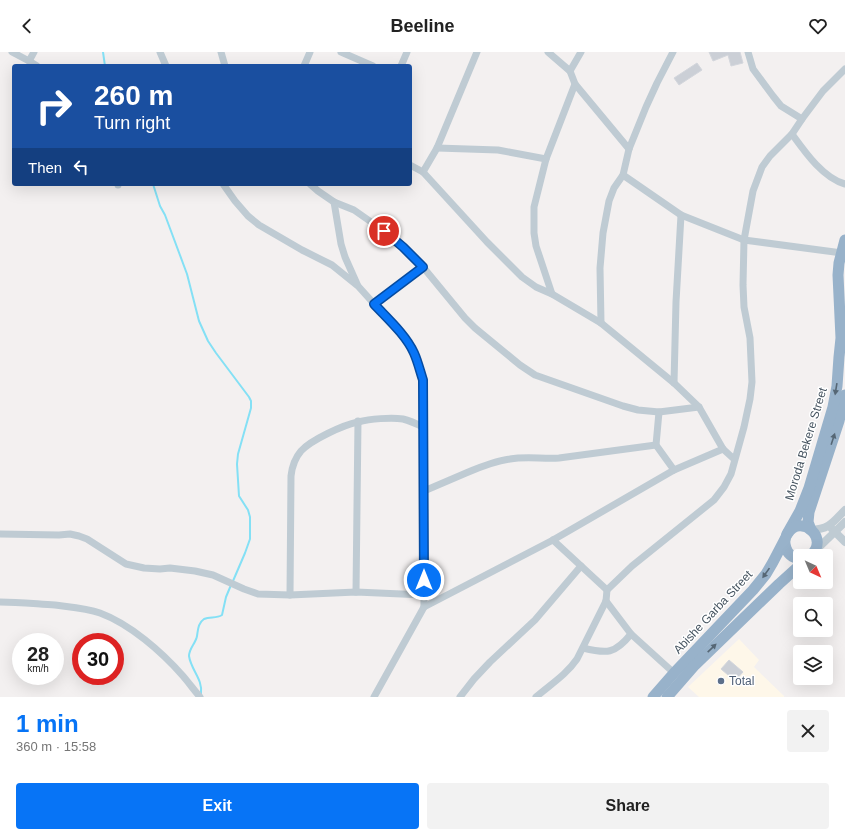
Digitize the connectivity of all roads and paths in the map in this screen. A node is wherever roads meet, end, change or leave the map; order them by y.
1 (12, 52) edge
2 (34, 52) edge
3 (160, 52) edge
4 (221, 52) edge
5 (310, 52) edge
6 (341, 52) edge
7 (407, 52) edge
8 (477, 52) edge
9 (548, 52) edge
10 (581, 52) edge
11 (673, 52) edge
12 (748, 52) edge
13 (29, 61) junction
14 (34, 64) edge
15 (165, 64) edge
16 (224, 64) edge
17 (305, 64) edge
18 (368, 64) edge
19 (402, 64) edge
20 (845, 69) edge
21 (570, 71) junction
22 (575, 84) junction
23 (802, 119) junction
24 (792, 134) junction
25 (437, 148) junction
26 (629, 149) junction
27 (546, 159) junction
28 (412, 166) edge
29 (422, 172) junction
30 (622, 175) junction
31 (845, 184) edge
32 (225, 186) edge
33 (312, 186) edge
34 (334, 202) junction
35 (681, 215) junction
36 (744, 240) junction
37 (845, 240) edge
38 (843, 252) edge
39 (423, 267) junction
40 (358, 286) junction
41 (552, 294) junction
42 (374, 304) junction
43 (601, 324) junction
44 (674, 382) junction
45 (845, 394) edge
46 (699, 407) junction
47 (659, 412) junction
48 (358, 422) junction
49 (424, 427) junction
50 (656, 445) junction
51 (723, 449) junction
52 (734, 459) junction
53 (674, 470) junction
54 (424, 491) junction
55 (845, 510) edge
56 (845, 522) edge
57 (829, 526) junction
58 (811, 530) junction
59 (835, 532) junction
60 (0, 534) edge
61 (786, 537) junction
62 (553, 540) junction
63 (845, 542) edge
64 (815, 549) edge
65 (817, 549) edge
66 (793, 556) edge
67 (581, 566) junction
68 (793, 571) edge
69 (607, 590) junction
70 (356, 592) junction
71 (290, 595) junction
72 (424, 595) junction
73 (606, 601) junction
74 (0, 602) edge
75 (424, 607) junction
76 (723, 630) junction
77 (631, 634) junction
78 (583, 648) junction
79 (692, 661) junction
80 (674, 673) junction
81 (200, 697) edge
82 (374, 697) edge
83 (460, 697) edge
84 (536, 697) edge
85 (653, 697) edge
86 (666, 697) edge

1 - 13 street
2 - 13 street
3 - 15 street
4 - 16 street
5 - 17 street
6 - 18 street
7 - 19 street
8 - 25 street
9 - 21 street
10 - 21 street
11 - 26 street
12 - 23 street
13 - 14 street
20 - 23 street
21 - 22 street
22 - 26 street
22 - 27 street
23 - 24 street
24 - 31 street
24 - 36 street
25 - 27 street
25 - 29 street
26 - 30 street
27 - 41 street
28 - 29 street
29 - 41 street
30 - 35 street
30 - 43 street
32 - 40 street
33 - 34 street
34 - 39 street
34 - 40 street
35 - 36 street
35 - 44 street
36 - 38 street
36 - 52 street
37 - 38 highway, Moroda Bekere Street
38 -> 61 highway, Moroda Bekere Street
39 - 42 street
39 - 47 street
40 - 42 street
41 - 43 street
42 - 49 street
43 - 44 street
44 - 46 street
58 -> 45 highway, Moroda Bekere Street
46 - 47 street
46 - 51 street
47 - 50 street
48 - 49 street
48 - 70 street
48 - 71 street
49 - 54 street
50 - 53 street
50 - 54 street
51 - 52 street
51 - 53 street
52 - 69 street
53 - 62 street
54 - 72 street
55 - 57 street
56 - 59 street
57 - 58 street
57 - 59 street
58 - 61 highway
58 - 64 highway, Moroda Bekere Street
59 - 63 street
59 - 65 street
60 - 71 street
61 - 66 highway
61 -> 76 highway, Abishe Garba Street
62 - 67 street
62 - 75 street
67 - 69 street
67 - 83 street
68 - 76 highway, Abishe Garba Street
69 - 73 street
70 - 71 street
70 - 72 street
72 - 75 street
73 - 77 street
73 - 78 street
74 - 81 street
75 - 82 street
76 - 79 highway, Abishe Garba Street
77 - 78 street
77 - 80 street
78 - 84 street
79 - 80 highway, Abishe Garba Street
79 - 86 highway, Abishe Garba Street
80 - 85 highway, Abishe Garba Street

